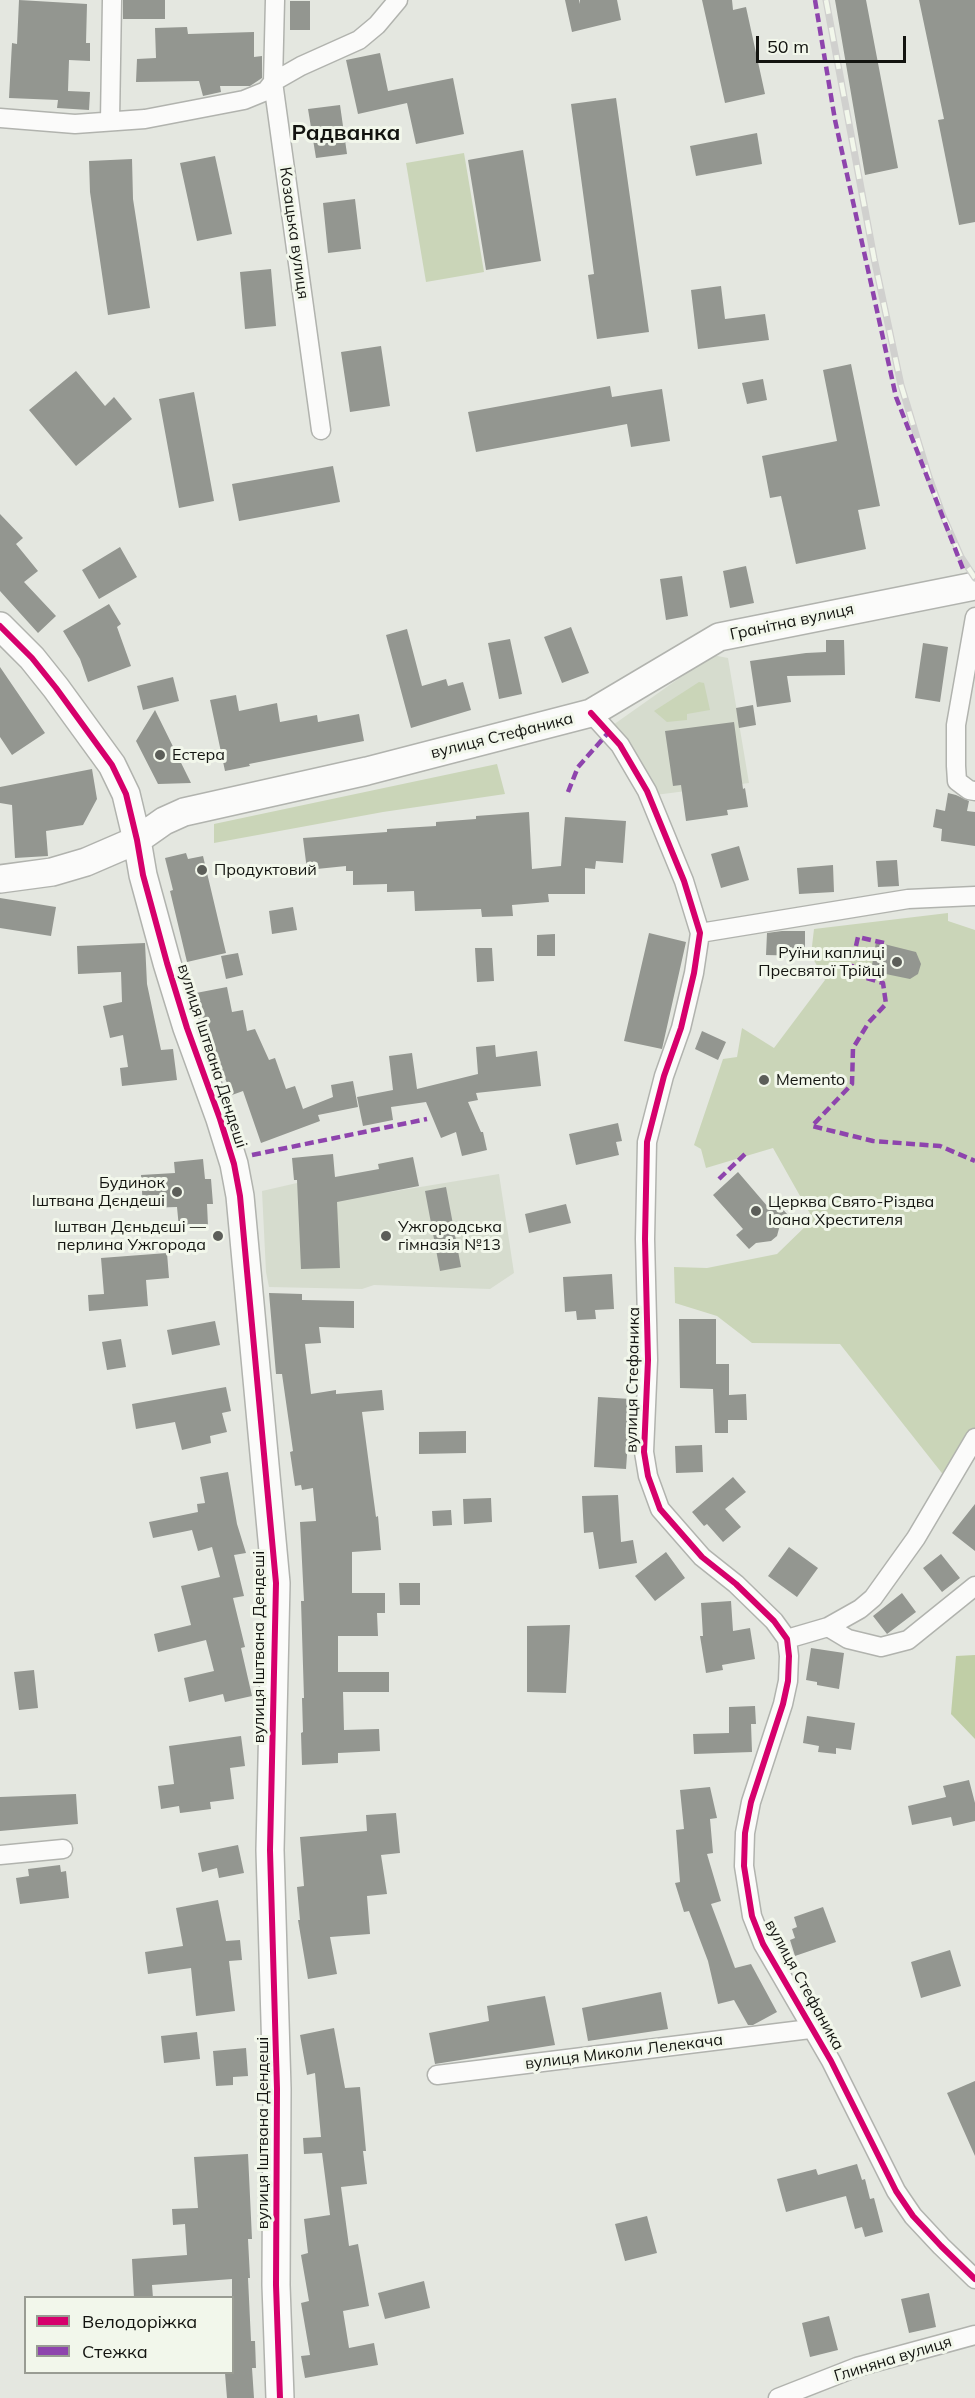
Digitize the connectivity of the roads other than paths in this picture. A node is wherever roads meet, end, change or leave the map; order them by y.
1 (112, 0) edge
2 (275, 0) edge
3 (393, 2) edge
4 (273, 82) junction
5 (0, 118) edge
6 (110, 121) junction
7 (321, 430) dead end
8 (973, 586) edge
9 (975, 617) edge
10 (0, 626) edge
11 (591, 713) junction
12 (975, 791) edge
13 (137, 840) junction
14 (0, 879) edge
15 (975, 896) edge
16 (700, 933) junction
17 (975, 1438) edge
18 (975, 1586) edge
19 (828, 1627) junction
20 (787, 1640) junction
21 (63, 1849) dead end
22 (0, 1855) edge
23 (810, 2029) junction
24 (437, 2075) dead end
25 (975, 2279) edge
26 (975, 2335) edge
27 (280, 2398) edge
28 (778, 2398) edge

1 - 6 street
2 - 4 street, Козацька вулиця
3 - 4 street
4 - 6 street
4 - 7 street, Козацька вулиця
5 - 6 street
8 - 9 street
8 - 11 street, Гранітна вулиця
9 - 12 street
10 - 13 street, вулиця Іштвана Дендеші
11 - 13 street, вулиця Стефаника
11 - 16 street, вулиця Стефаника
13 - 14 street, вулиця Стефаника
13 - 27 street, вулиця Іштвана Дендеші
15 - 16 street
16 - 20 street, вулиця Стефаника
17 - 19 street
18 - 19 street
19 - 20 street
20 - 23 street, вулиця Стефаника
21 - 22 street
23 - 24 street, вулиця Миколи Лелекача
23 - 25 street, вулиця Стефаника
26 - 28 street, Глиняна вулиця

